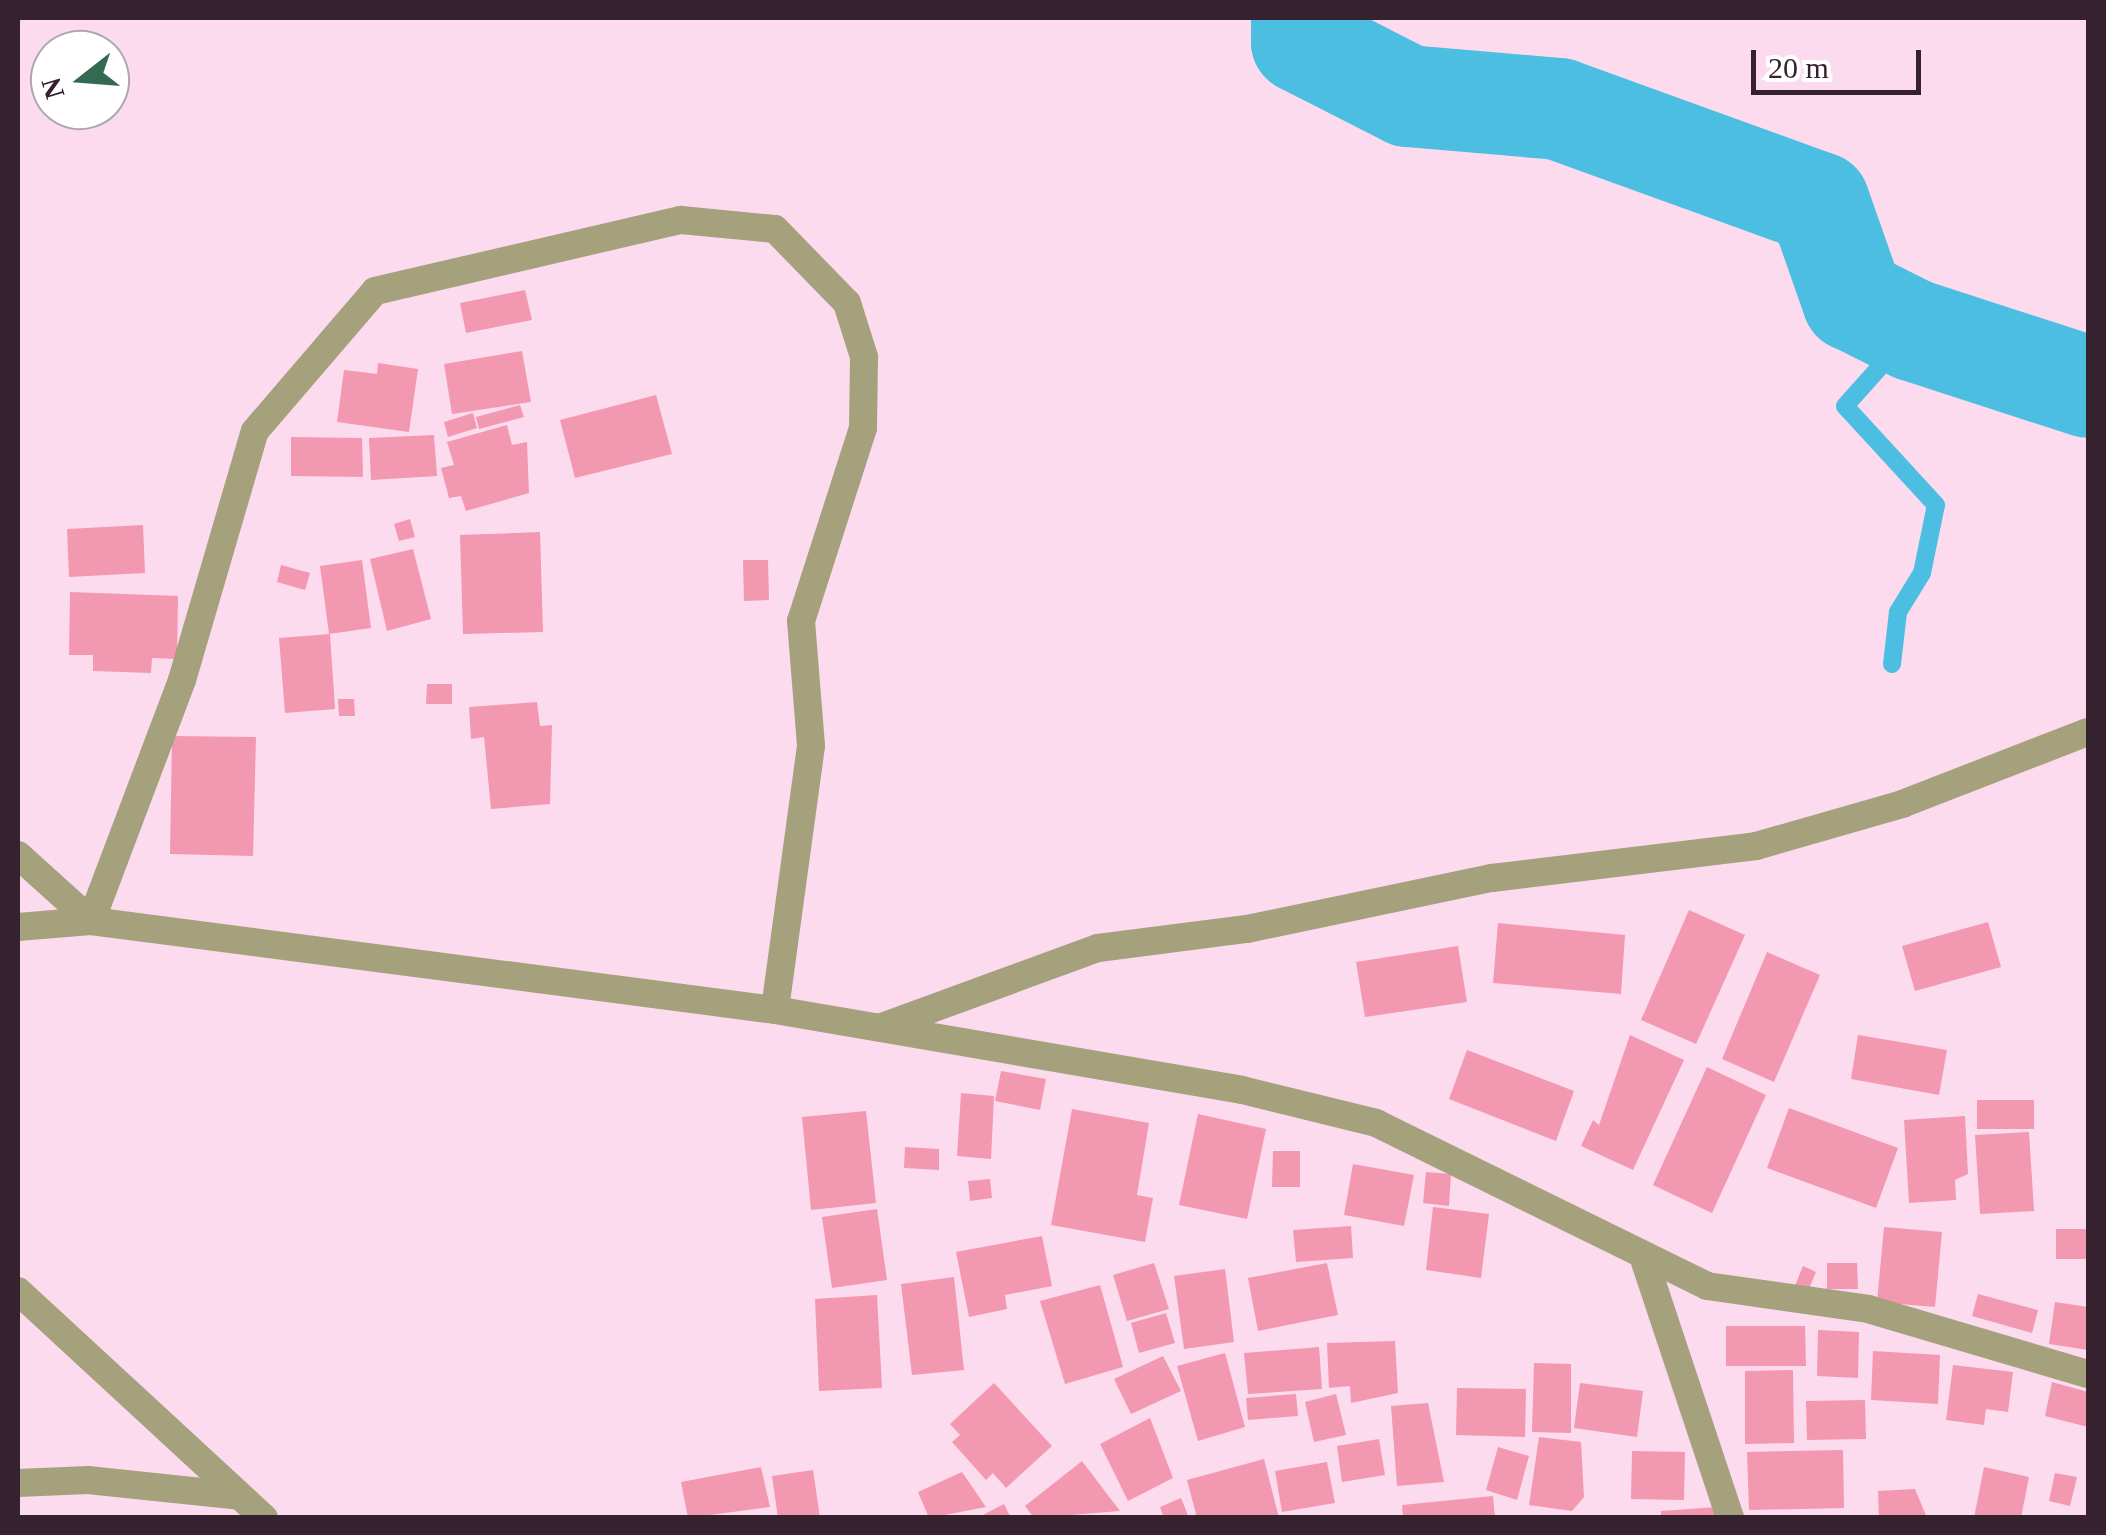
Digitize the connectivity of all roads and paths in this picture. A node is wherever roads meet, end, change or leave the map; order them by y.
1 (2088, 732) edge
2 (18, 856) edge
3 (92, 921) junction
4 (18, 927) edge
5 (775, 1010) junction
6 (880, 1028) junction
7 (1645, 1262) junction
8 (18, 1291) edge
9 (2088, 1374) edge
10 (18, 1484) edge
11 (240, 1496) junction
12 (264, 1518) edge
13 (1730, 1518) edge

1 - 6 street
2 - 3 street
3 - 4 street
3 - 5 street
3 - 5 street
5 - 6 street
6 - 7 street
7 - 9 street
7 - 13 street
8 - 11 street
10 - 11 street
11 - 12 street

